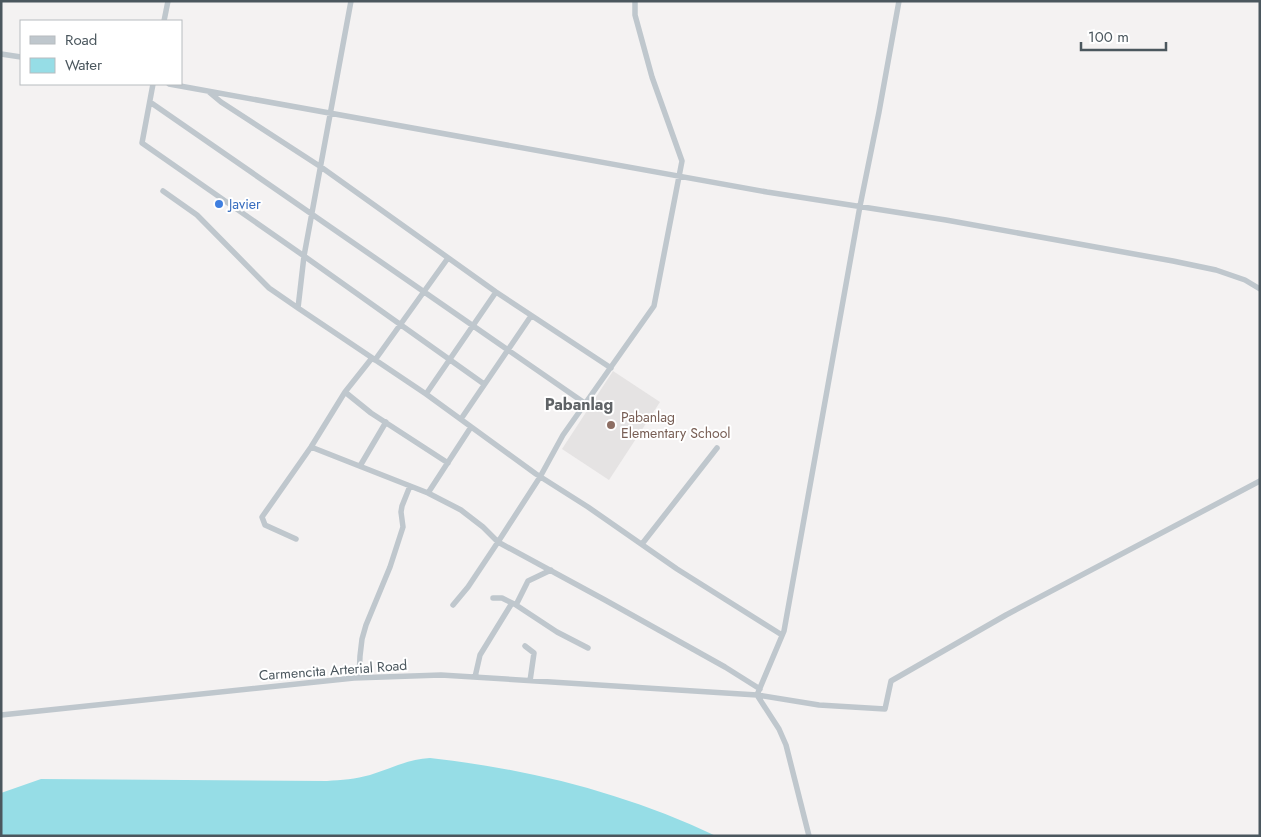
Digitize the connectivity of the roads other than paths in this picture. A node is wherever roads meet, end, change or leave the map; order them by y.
1 (168, 1) edge
2 (351, 1) edge
3 (635, 1) edge
4 (899, 1) edge
5 (164, 20) edge
6 (1, 54) edge
7 (20, 57) edge
8 (153, 85) edge
9 (175, 85) edge
10 (208, 91) junction
11 (150, 102) junction
12 (332, 113) junction
13 (321, 167) junction
14 (678, 176) junction
15 (163, 191) dead end
16 (860, 206) junction
17 (312, 213) junction
18 (304, 256) junction
19 (448, 258) junction
20 (1260, 289) edge
21 (425, 291) junction
22 (496, 292) junction
23 (298, 308) junction
24 (531, 316) junction
25 (400, 324) junction
26 (473, 325) junction
27 (508, 349) junction
28 (373, 359) junction
29 (450, 360) junction
30 (611, 368) junction
31 (484, 384) junction
32 (345, 392) junction
33 (426, 394) junction
34 (586, 404) junction
35 (461, 419) junction
36 (386, 422) junction
37 (471, 427) junction
38 (311, 447) junction
39 (717, 448) dead end
40 (448, 463) junction
41 (360, 466) junction
42 (540, 477) junction
43 (1260, 480) edge
44 (410, 486) junction
45 (428, 493) junction
46 (296, 539) dead end
47 (498, 542) junction
48 (642, 544) junction
49 (551, 570) junction
50 (492, 598) dead end
51 (514, 604) junction
52 (453, 605) dead end
53 (782, 635) junction
54 (525, 646) dead end
55 (588, 648) dead end
56 (475, 677) junction
57 (359, 678) junction
58 (530, 680) junction
59 (759, 692) junction
60 (1, 715) edge
61 (809, 836) edge

1 - 5 street
2 - 12 street
3 - 14 street
4 - 16 street
6 - 7 street
8 - 11 street
9 - 10 street
10 - 12 street
10 - 13 street
11 - 17 street
11 - 18 street
12 - 13 street
12 - 14 street
13 - 17 street
13 - 19 street
14 - 16 street
14 - 30 street
15 - 23 street
16 - 20 street
16 - 53 street
17 - 18 street
17 - 21 street
18 - 23 street
18 - 25 street
19 - 21 street
19 - 22 street
21 - 25 street
21 - 26 street
22 - 24 street
22 - 26 street
23 - 28 street
24 - 27 street
24 - 30 street
25 - 28 street
25 - 29 street
26 - 27 street
26 - 29 street
27 - 31 street
27 - 34 street
28 - 32 street
28 - 33 street
29 - 31 street
29 - 33 street
30 - 34 street
31 - 35 street
32 - 36 street
32 - 38 street
33 - 35 street
34 - 42 street
35 - 37 street
36 - 40 street
36 - 41 street
37 - 40 street
37 - 42 street
38 - 41 street
38 - 46 street
39 - 48 street
40 - 45 street
41 - 44 street
42 - 47 street
42 - 48 street
43 - 59 street, Carmencita Arterial Road
44 - 45 street
44 - 57 street
45 - 47 street
47 - 49 street
47 - 52 street
48 - 53 street
49 - 51 street
49 - 59 street
50 - 51 street
51 - 55 street
51 - 56 street
53 - 59 street
54 - 58 street
56 - 57 street, Carmencita Arterial Road
56 - 58 street, Carmencita Arterial Road
57 - 60 street, Carmencita Arterial Road
58 - 59 street, Carmencita Arterial Road
59 - 61 street

